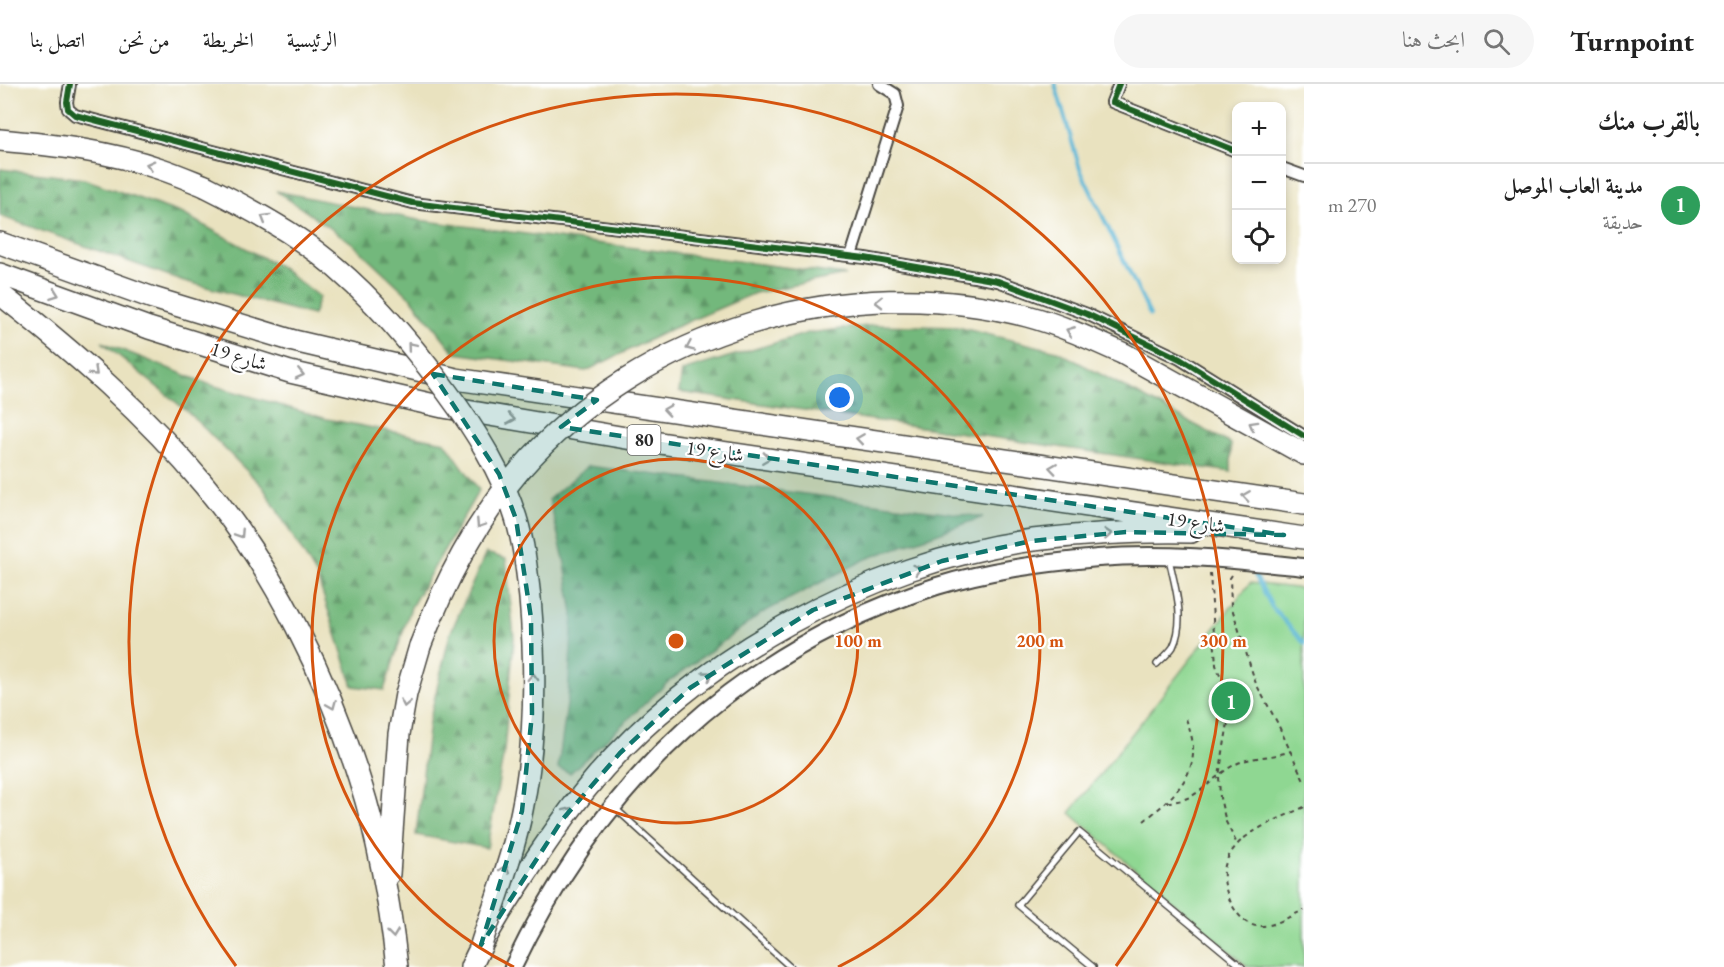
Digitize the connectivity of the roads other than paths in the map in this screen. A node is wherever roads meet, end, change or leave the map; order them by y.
1 (70, 84) edge
2 (879, 84) edge
3 (1119, 84) edge
4 (0, 140) edge
5 (1232, 149) edge
6 (1286, 170) edge
7 (1304, 176) edge
8 (0, 243) edge
9 (851, 256) junction
10 (0, 274) edge
11 (0, 294) edge
12 (1304, 436) edge
13 (1304, 454) edge
14 (1304, 504) edge
15 (1294, 536) edge
16 (1169, 557) junction
17 (1304, 567) edge
18 (1157, 664) dead end
19 (613, 806) junction
20 (388, 899) junction
21 (481, 945) junction
22 (396, 967) edge
23 (471, 967) edge
24 (513, 967) edge
25 (790, 967) edge
26 (1093, 967) edge
27 (1242, 967) edge

1 - 9 street
2 - 9 street
3 - 5 street
21 -> 4 highway, bridge
6 - 7 street
14 -> 8 highway, شارع 19 / 80
9 - 12 street
10 -> 15 highway, شارع 19 / 80
11 -> 20 highway
13 -> 20 highway, bridge
21 -> 15 highway, bridge
16 - 17 main road
16 - 18 lane
16 - 19 main road
19 - 24 main road
19 - 25 lane
20 -> 22 highway
21 - 23 highway
26 - 27 lane

